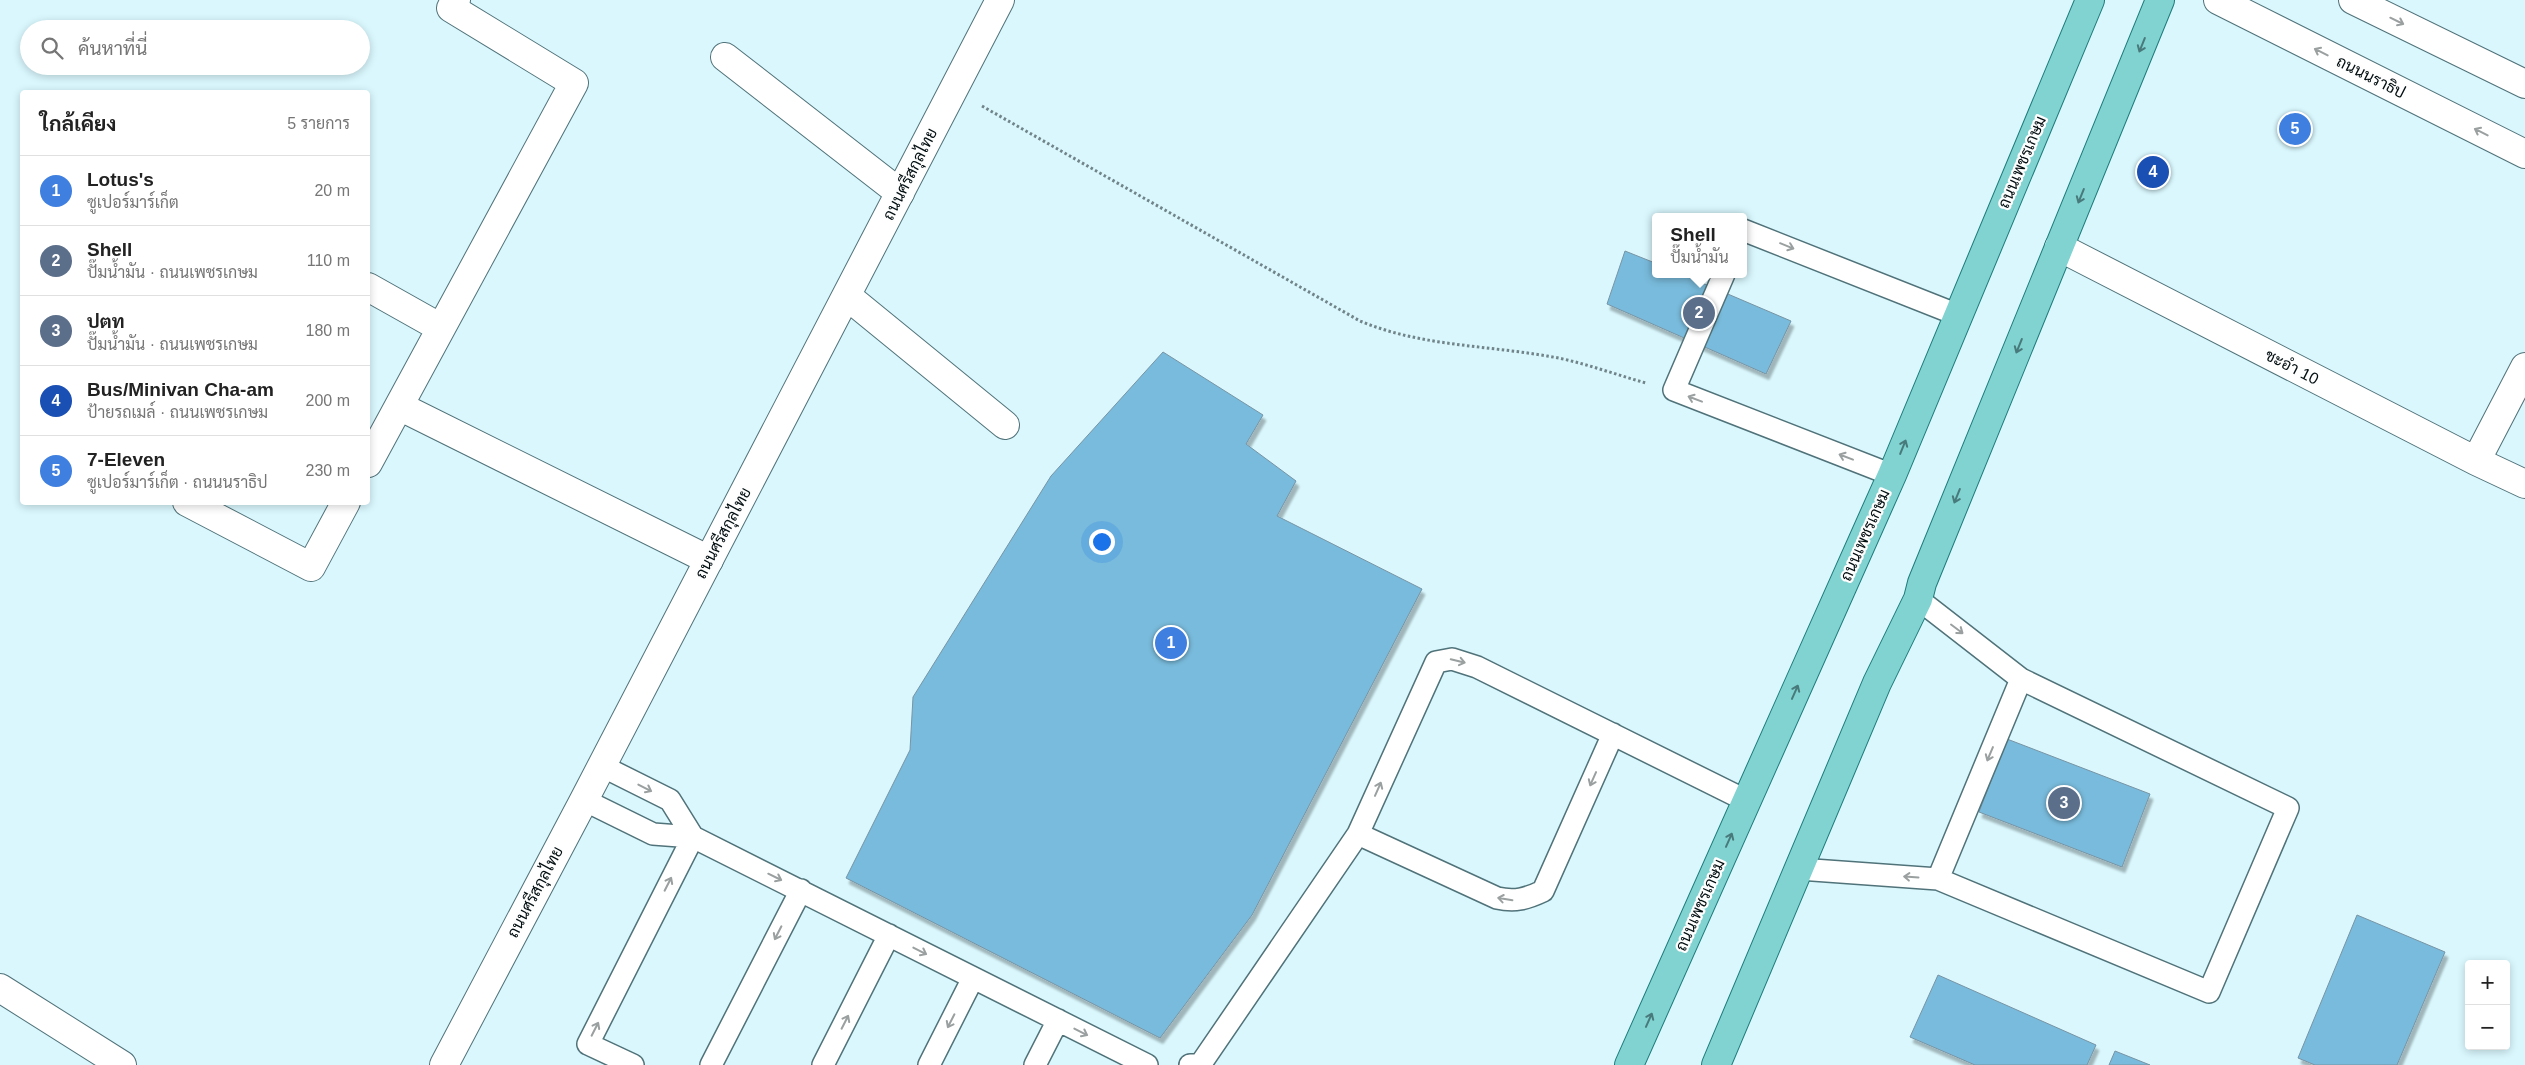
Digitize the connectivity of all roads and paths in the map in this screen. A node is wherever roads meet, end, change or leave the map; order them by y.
1 (456, 0) edge
2 (1000, 0) edge
3 (2090, 0) edge
4 (2160, 0) edge
5 (2218, 0) edge
6 (2353, 0) edge
7 (726, 57) dead end
8 (2525, 84) edge
9 (953, 90) junction
10 (2525, 154) edge
11 (900, 193) junction
12 (1747, 232) edge
13 (2059, 247) junction
14 (1722, 278) edge
15 (370, 289) edge
16 (847, 296) junction
17 (1958, 315) junction
18 (441, 328) junction
19 (2525, 367) edge
20 (1674, 390) junction
21 (399, 406) junction
22 (1005, 424) dead end
23 (370, 459) edge
24 (2476, 461) junction
25 (1892, 475) junction
26 (2525, 484) edge
27 (193, 505) edge
28 (344, 505) edge
29 (709, 560) junction
30 (1918, 599) junction
31 (2021, 678) junction
32 (1613, 734) junction
33 (602, 766) junction
34 (584, 800) junction
35 (1747, 801) junction
36 (1358, 834) junction
37 (693, 837) junction
38 (1799, 869) junction
39 (1938, 879) junction
40 (800, 890) junction
41 (889, 935) junction
42 (973, 978) junction
43 (0, 988) edge
44 (1058, 1020) junction
45 (122, 1065) edge
46 (444, 1065) edge
47 (633, 1065) edge
48 (711, 1065) edge
49 (822, 1065) edge
50 (929, 1065) edge
51 (1034, 1065) edge
52 (1146, 1065) edge
53 (1190, 1065) edge
54 (1629, 1065) edge
55 (1716, 1065) edge

1 - 18 street
2 - 9 street, ถนนศรีสกุลไทย
3 - 17 main road, ถนนเพชรเกษม
4 -> 13 main road
10 -> 5 street, ถนนนราธิป
6 -> 8 street
7 - 11 street
9 - 11 street, ถนนศรีสกุลไทย
9 - 20 path
11 - 16 street, ถนนศรีสกุลไทย
12 -> 17 lane
13 - 24 street, ชะอำ 10
13 -> 30 main road
14 - 20 lane
15 - 18 street
16 - 22 street
16 - 29 street, ถนนศรีสกุลไทย
25 -> 17 main road, ถนนเพชรเกษม
18 - 21 street
19 - 24 street
25 -> 20 lane
21 - 23 street
21 - 29 street
24 - 26 street, ชะอำ 10
35 -> 25 main road, ถนนเพชรเกษม
27 - 28 street
29 - 33 street, ถนนศรีสกุลไทย
30 -> 31 lane
30 - 38 main road
31 -> 39 lane
31 - 39 lane
32 - 35 lane
32 -> 36 lane
36 -> 32 lane
33 - 34 street, ถนนศรีสกุลไทย
33 -> 37 lane
34 - 37 lane
34 - 46 street, ถนนศรีสกุลไทย
54 -> 35 main road, ถนนเพชรเกษม
36 - 53 lane
37 -> 40 lane
47 -> 37 lane
39 -> 38 lane
38 - 55 main road
40 - 41 lane
40 -> 48 lane
41 -> 42 lane
49 -> 41 lane
42 - 44 lane
42 -> 50 lane
43 - 45 street
44 - 51 lane
44 -> 52 lane

